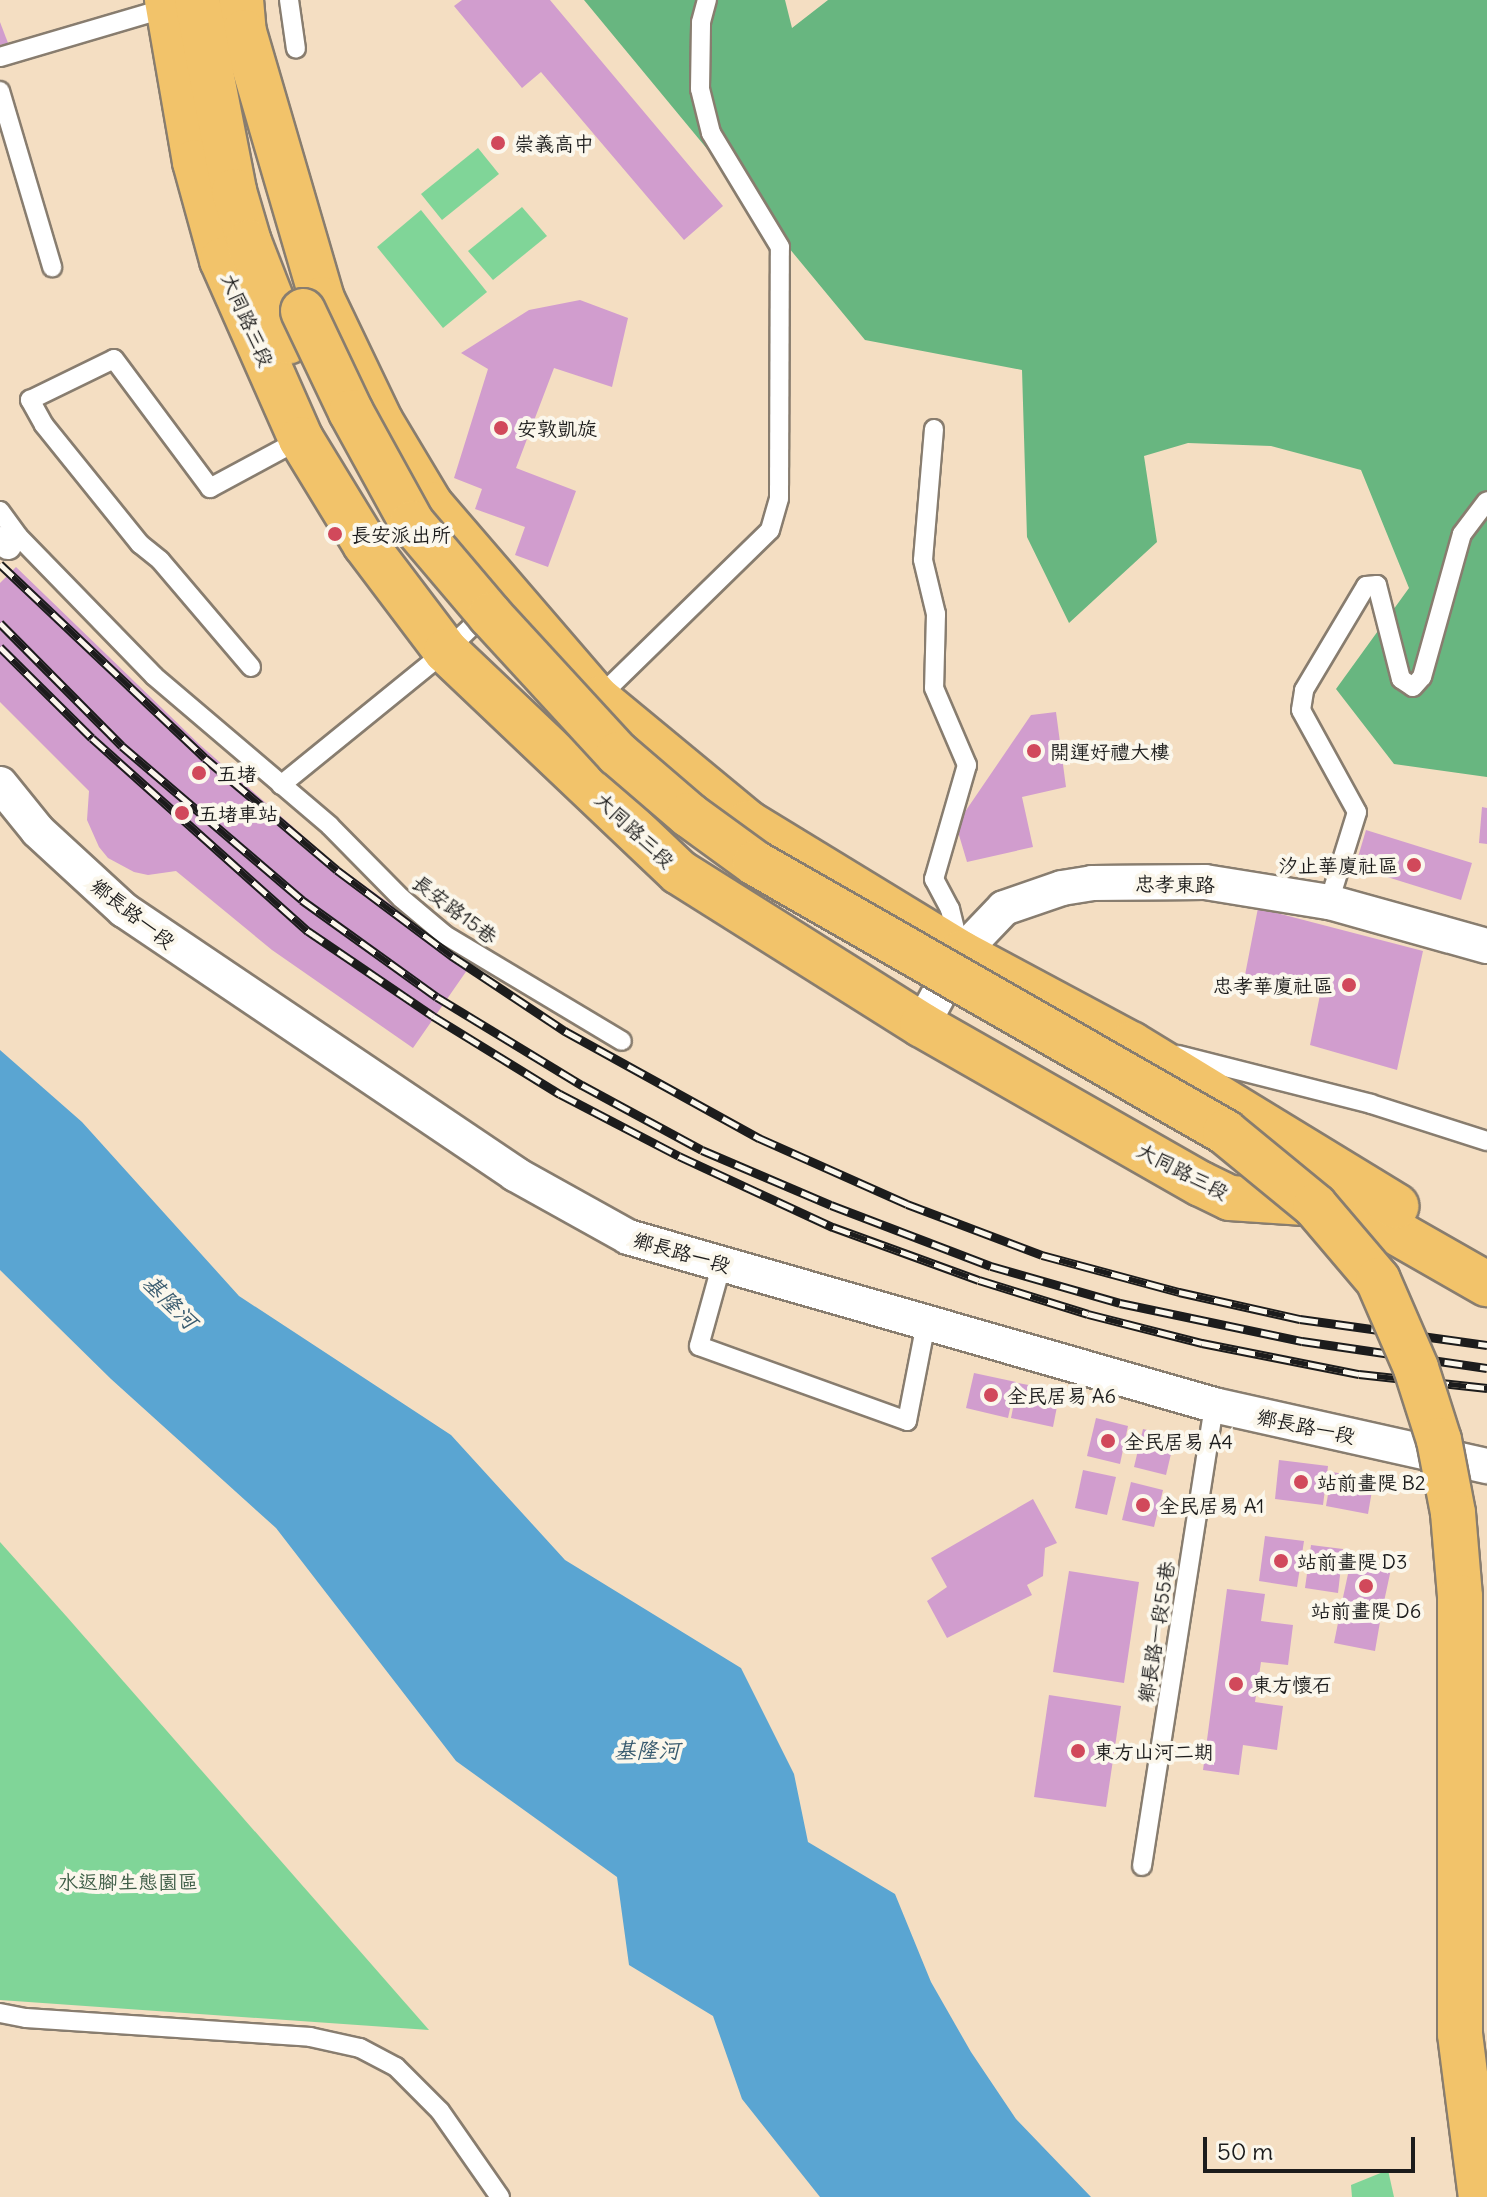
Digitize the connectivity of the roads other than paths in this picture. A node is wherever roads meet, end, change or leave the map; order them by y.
1 (223, 0) edge
2 (241, 0) edge
3 (289, 0) edge
4 (707, 0) edge
5 (177, 3) edge
6 (296, 49) dead end
7 (0, 57) edge
8 (0, 91) edge
9 (52, 267) dead end
10 (296, 327) junction
11 (934, 429) dead end
12 (301, 439) junction
13 (1487, 501) edge
14 (0, 511) edge
15 (6, 544) edge
16 (507, 593) junction
17 (446, 651) junction
18 (251, 667) dead end
19 (598, 699) junction
20 (0, 784) edge
21 (281, 785) junction
22 (1329, 902) junction
23 (1487, 946) edge
24 (961, 953) junction
25 (922, 1025) junction
26 (622, 1041) dead end
27 (1131, 1044) junction
28 (1487, 1141) edge
29 (1487, 1261) edge
30 (722, 1263) junction
31 (1487, 1284) edge
32 (926, 1323) junction
33 (1214, 1405) junction
34 (1487, 1466) edge
35 (1142, 1866) dead end
36 (0, 2013) edge
37 (500, 2197) edge
38 (1462, 2197) edge
39 (1481, 2197) edge

1 - 10 main road
2 - 16 main road
3 - 6 lane
4 - 19 lane
5 - 7 lane
5 - 10 main road
5 - 12 main road, 大同路三段
8 - 9 lane
10 - 38 main road
10 - 39 main road, bridge
11 - 24 lane
12 - 17 main road, 大同路三段
12 - 18 lane
13 - 22 lane
14 - 15 lane, 長安路15巷
15 - 21 lane, 長安路15巷
16 - 17 lane
16 - 19 main road
17 - 21 lane
17 - 25 main road, 大同路三段
19 - 24 main road
20 - 30 street, 鄉長路一段
21 - 26 lane, 長安路15巷
22 - 23 street, 忠孝東路
22 - 24 street, 忠孝東路
24 - 25 street, 忠孝東路
24 - 27 main road
25 - 31 main road, 大同路三段
27 - 28 lane
27 - 29 main road
30 - 32 street, 鄉長路一段
30 - 32 lane
32 - 33 street, 鄉長路一段
33 - 34 street, 鄉長路一段
33 - 35 lane, 鄉長路一段55巷
36 - 37 lane

